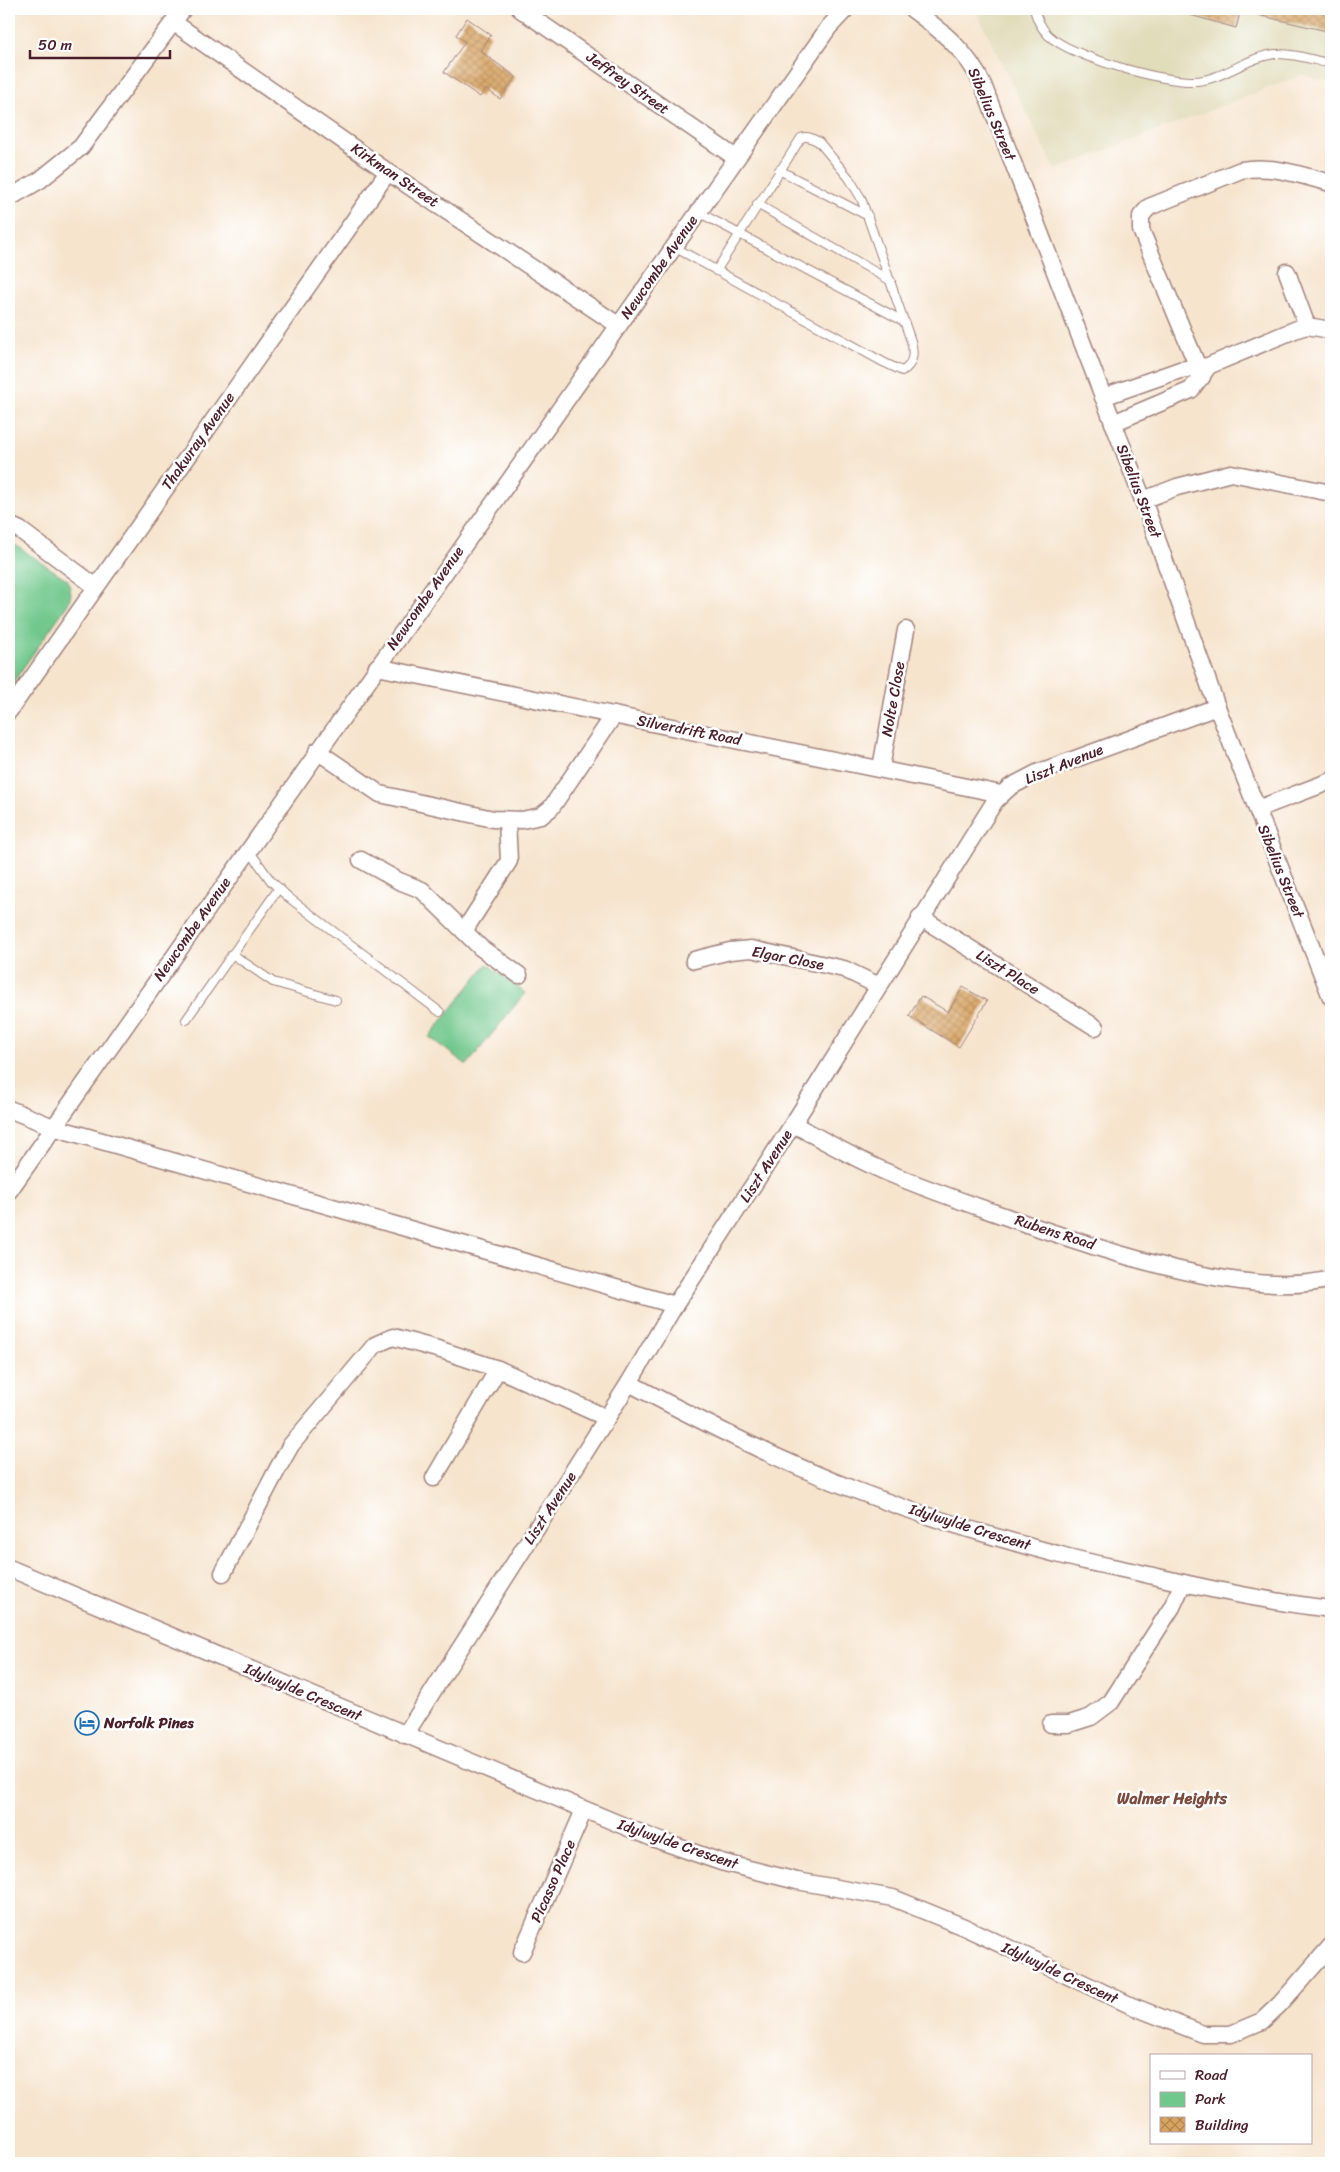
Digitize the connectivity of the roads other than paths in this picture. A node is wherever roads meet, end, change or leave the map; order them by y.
1 (183, 9) edge
2 (520, 9) edge
3 (846, 9) edge
4 (912, 9) edge
5 (1034, 9) edge
6 (173, 22) junction
7 (1331, 64) edge
8 (736, 158) junction
9 (779, 170) junction
10 (388, 172) junction
11 (1331, 183) edge
12 (9, 198) edge
13 (757, 204) junction
14 (698, 212) junction
15 (868, 216) junction
16 (738, 234) junction
17 (673, 247) junction
18 (716, 271) junction
19 (1287, 272) dead end
20 (891, 280) junction
21 (904, 322) junction
22 (618, 325) junction
23 (1307, 326) junction
24 (1331, 330) edge
25 (1202, 370) junction
26 (1103, 396) junction
27 (1113, 423) junction
28 (1331, 493) edge
29 (1143, 500) junction
30 (9, 525) edge
31 (95, 586) junction
32 (906, 630) dead end
33 (376, 667) junction
34 (1217, 707) junction
35 (9, 711) edge
36 (614, 715) junction
37 (317, 751) junction
38 (881, 768) junction
39 (1331, 781) edge
40 (1002, 794) junction
41 (1257, 809) junction
42 (507, 820) junction
43 (248, 849) junction
44 (361, 860) dead end
45 (279, 888) junction
46 (920, 917) junction
47 (464, 931) junction
48 (232, 954) junction
49 (694, 960) dead end
50 (519, 975) dead end
51 (879, 986) junction
52 (1331, 997) edge
53 (336, 1000) dead end
54 (440, 1012) dead end
55 (186, 1020) dead end
56 (1095, 1027) dead end
57 (9, 1109) edge
58 (793, 1124) junction
59 (53, 1127) junction
60 (9, 1191) edge
61 (1331, 1279) edge
62 (675, 1305) junction
63 (498, 1369) junction
64 (629, 1383) junction
65 (607, 1418) junction
66 (434, 1478) dead end
67 (9, 1568) edge
68 (223, 1573) dead end
69 (1183, 1584) junction
70 (1331, 1610) edge
71 (1051, 1724) dead end
72 (405, 1735) junction
73 (584, 1810) junction
74 (1331, 1946) edge
75 (522, 1952) dead end

1 - 6 street
2 - 8 street, Jeffrey Street
3 - 8 street, Newcombe Avenue
4 - 26 street, Sibelius Street
5 - 7 lane
6 - 10 street, Kirkman Street
6 - 12 street
8 - 14 street, Newcombe Avenue
9 - 13 lane
9 - 15 lane
9 - 15 lane
10 - 22 street, Kirkman Street
10 - 31 street, Thakwray Avenue
11 - 25 street
13 - 16 lane
13 - 20 lane
14 - 16 lane
14 - 17 street, Newcombe Avenue
15 - 20 lane
16 - 18 lane
16 - 21 lane
17 - 18 lane
17 - 22 street, Newcombe Avenue
18 - 21 lane
19 - 23 street
20 - 21 lane
22 - 33 street, Newcombe Avenue
23 - 24 street
23 - 25 street
25 - 26 street
25 - 27 street
26 - 27 street, Sibelius Street
27 - 29 street, Sibelius Street
28 - 29 street
29 - 34 street, Sibelius Street
30 - 31 street
31 - 35 street, Thakwray Avenue
32 - 38 street, Nolte Close
33 - 36 street, Silverdrift Road
33 - 37 street, Newcombe Avenue
34 - 40 street, Liszt Avenue
34 - 41 street, Sibelius Street
36 - 38 street, Silverdrift Road
36 - 42 street
37 - 42 street
37 - 43 street, Newcombe Avenue
38 - 40 street, Silverdrift Road
39 - 41 street
40 - 46 street, Liszt Avenue
41 - 52 street, Sibelius Street
42 - 47 street
43 - 45 lane
43 - 59 street, Newcombe Avenue
44 - 47 street
45 - 48 lane
45 - 54 lane
46 - 51 street, Liszt Avenue
46 - 56 street, Liszt Place
47 - 50 street
48 - 53 lane
48 - 55 lane
49 - 51 street, Elgar Close
51 - 58 street, Liszt Avenue
57 - 59 street
58 - 61 street, Rubens Road
58 - 62 street, Liszt Avenue
59 - 60 street, Newcombe Avenue
59 - 62 street
62 - 64 street, Liszt Avenue
63 - 65 street
63 - 66 street
63 - 68 street
64 - 65 street, Liszt Avenue
64 - 69 street, Idylwylde Crescent
65 - 72 street, Liszt Avenue
67 - 72 street, Idylwylde Crescent
69 - 70 street, Idylwylde Crescent
69 - 71 street
72 - 73 street, Idylwylde Crescent
73 - 74 street, Idylwylde Crescent
73 - 75 street, Picasso Place

